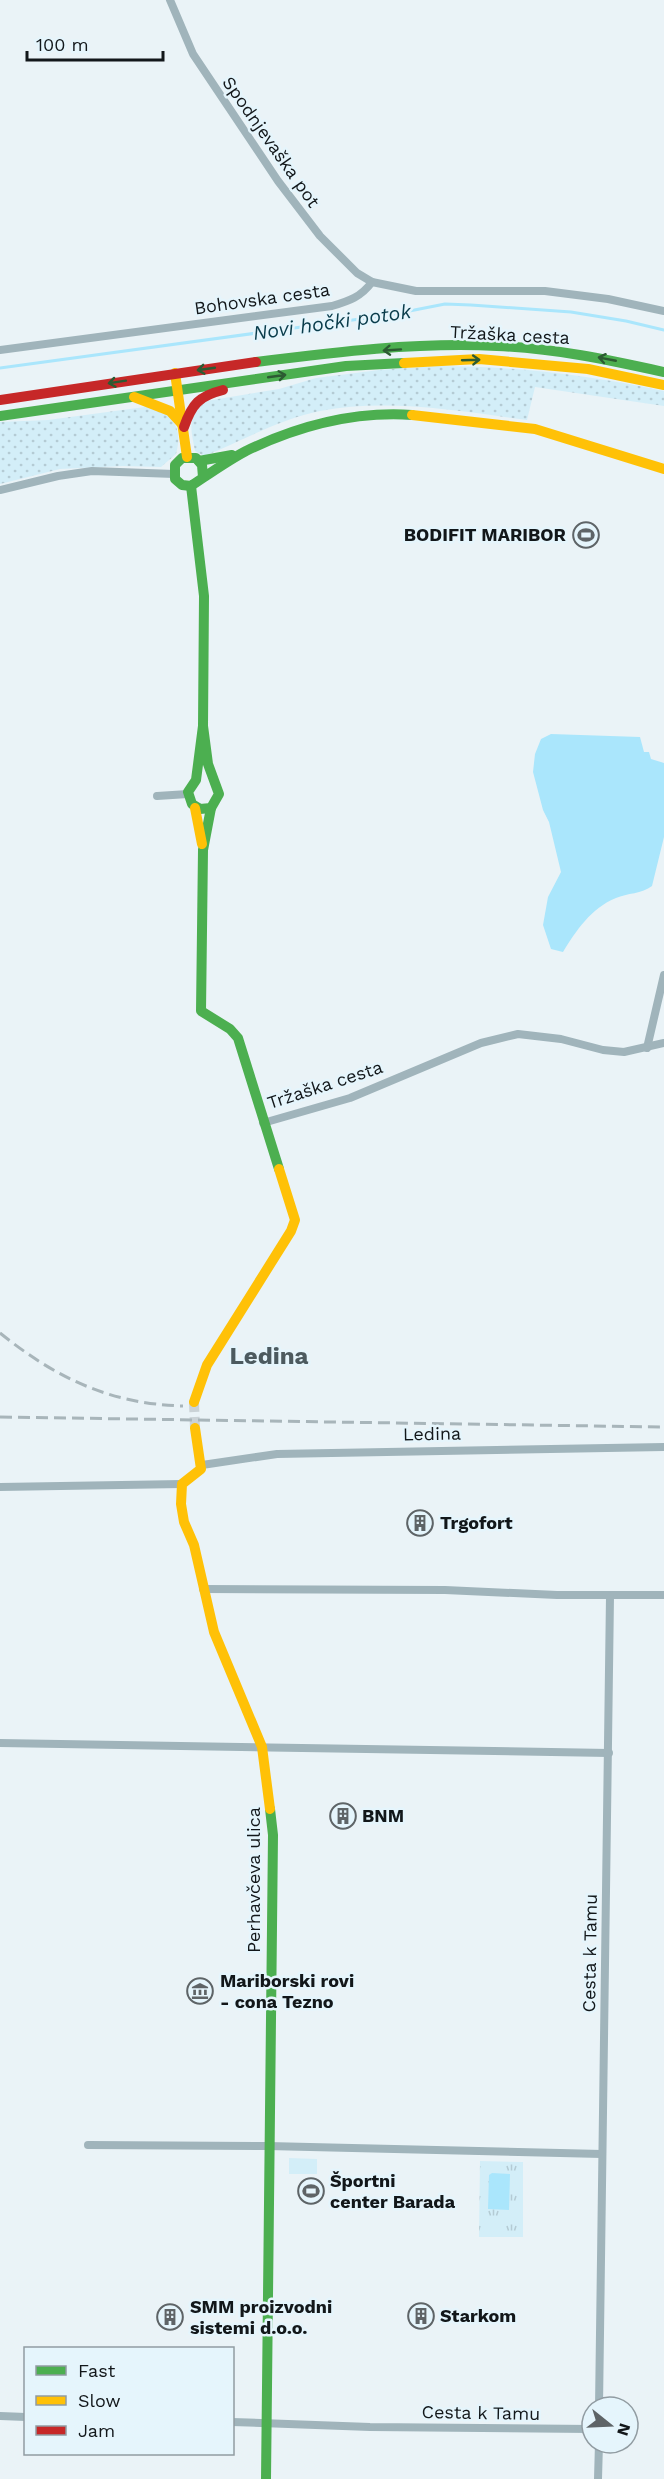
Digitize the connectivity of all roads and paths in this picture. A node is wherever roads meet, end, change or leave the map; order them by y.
1 (170, 0) edge
2 (372, 282) junction
3 (664, 311) edge
4 (0, 350) edge
5 (664, 372) edge
6 (175, 373) junction
7 (250, 379) junction
8 (664, 385) edge
9 (177, 390) junction
10 (133, 397) junction
11 (0, 400) edge
12 (0, 416) edge
13 (184, 427) junction
14 (244, 452) junction
15 (187, 457) junction
16 (200, 461) junction
17 (664, 469) edge
18 (174, 474) junction
19 (203, 477) junction
20 (191, 486) junction
21 (0, 490) edge
22 (203, 726) junction
23 (196, 780) junction
24 (213, 782) junction
25 (188, 794) junction
26 (156, 796) dead end
27 (195, 808) junction
28 (211, 808) junction
29 (203, 850) junction
30 (664, 975) edge
31 (664, 1043) edge
32 (647, 1048) junction
33 (263, 1123) junction
34 (194, 1402) tunnel mouth
35 (195, 1428) tunnel mouth
36 (664, 1447) edge
37 (202, 1465) junction
38 (182, 1484) junction
39 (0, 1487) edge
40 (203, 1589) junction
41 (664, 1595) edge
42 (610, 1596) junction
43 (0, 1743) edge
44 (262, 1747) junction
45 (609, 1753) junction
46 (88, 2145) dead end
47 (268, 2146) junction
48 (602, 2154) junction
49 (599, 2395) edge
50 (0, 2416) edge
51 (24, 2417) edge
52 (234, 2422) edge
53 (265, 2423) junction
54 (580, 2429) edge
55 (599, 2455) edge
56 (266, 2479) edge
57 (598, 2479) edge

1 - 2 street, Spodnjevaška pot
2 - 3 street
2 - 4 street, Bohovska cesta
5 -> 6 street, Tržaška cesta
6 - 9 street
6 -> 11 street, Tržaška cesta
7 -> 8 street, Tržaška cesta
7 - 9 street, Tržaška cesta
7 - 13 street
9 - 10 street, Tržaška cesta
9 - 13 street
10 - 12 street, Tržaška cesta
10 - 13 street
13 - 15 street
14 - 16 street
14 - 17 street
14 - 19 street
15 - 16 street
15 - 18 street
16 - 19 street
18 - 20 street
18 - 21 street
19 - 20 street
20 - 22 street
22 - 23 street
22 - 24 street
23 - 24 street
23 - 25 street
24 - 28 street
25 - 26 street
25 - 27 street
27 - 28 street
27 - 29 street
28 - 29 street
29 - 33 street, Tržaška cesta
30 - 32 street
31 - 32 street, Tržaška cesta
32 - 33 street, Tržaška cesta
33 - 34 street
35 - 37 street
36 - 37 street, Ledina
37 - 38 street
38 - 39 street
38 - 40 street, Perhavčeva ulica
40 - 42 street
40 - 44 street, Perhavčeva ulica
41 - 42 street
42 - 45 street, Cesta k Tamu
43 - 44 street
44 - 45 street
44 - 47 street, Perhavčeva ulica
45 - 48 street, Cesta k Tamu
46 - 47 street
47 - 48 street
47 - 53 street, Perhavčeva ulica
48 - 49 street, Cesta k Tamu
50 - 51 street
52 - 53 street
53 - 54 street, Cesta k Tamu
53 - 56 street, Perhavčeva ulica
55 - 57 street

